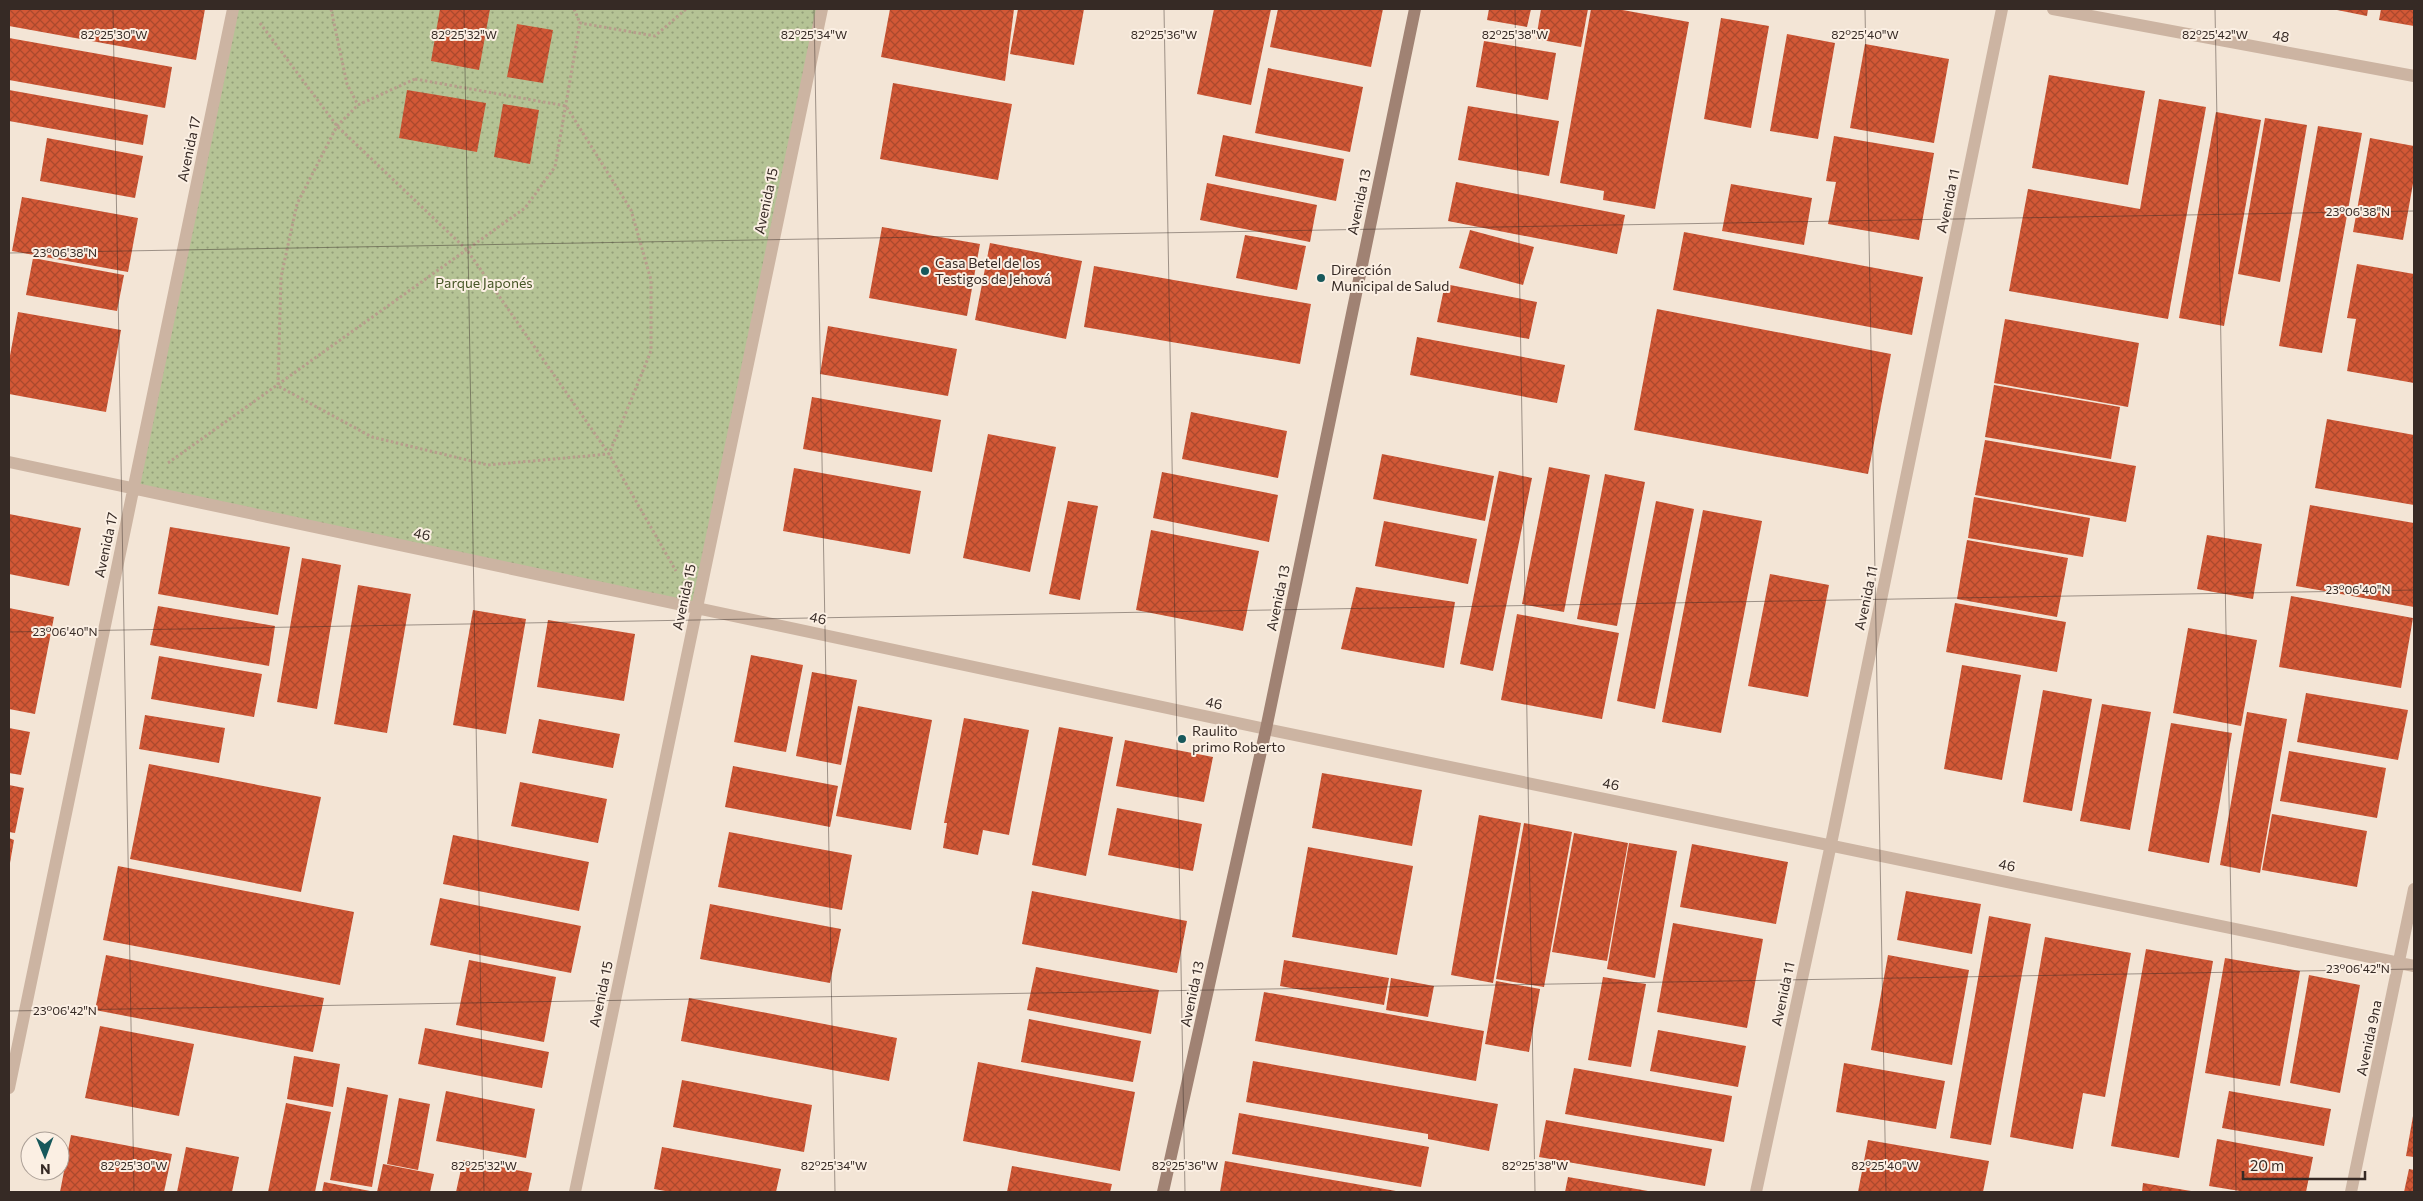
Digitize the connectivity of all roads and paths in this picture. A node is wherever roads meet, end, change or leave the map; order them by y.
1 (233, 9) edge
2 (330, 9) edge
3 (574, 9) edge
4 (686, 9) edge
5 (822, 9) edge
6 (1414, 9) edge
7 (2002, 9) edge
8 (2053, 9) edge
9 (255, 17) dead end
10 (580, 22) junction
11 (2414, 76) edge
12 (358, 105) junction
13 (566, 106) junction
14 (337, 126) junction
15 (467, 250) junction
16 (278, 386) junction
17 (609, 454) junction
18 (9, 462) edge
19 (133, 488) junction
20 (697, 608) junction
21 (1266, 729) junction
22 (1831, 844) junction
23 (2414, 889) edge
24 (2401, 963) junction
25 (2414, 966) edge
26 (9, 1088) edge
27 (575, 1192) edge
28 (1163, 1192) edge
29 (1756, 1192) edge
30 (2351, 1192) edge

1 - 19 street, Avenida 17
2 - 12 path
3 - 10 path
4 - 10 path
5 - 20 street, Avenida 15
6 - 21 street, Avenida 13
7 - 22 street, Avenida 11
8 - 11 street, 48
9 - 14 path
10 - 13 path
12 - 13 path
12 - 14 path
13 - 15 path
13 - 17 path
14 - 15 path
14 - 16 path
15 - 16 path
15 - 17 path
16 - 17 path
16 - 19 path
17 - 20 path
18 - 19 street, 46
19 - 20 street, 46
19 - 26 street, Avenida 17
20 - 21 street, 46
20 - 27 street, Avenida 15
21 - 22 street, 46
21 - 28 street, Avenida 13
22 - 24 street, 46
22 - 29 street, Avenida 11
23 - 24 street, Avenida 9na
24 - 25 street, 46
24 - 30 street, Avenida 9na

